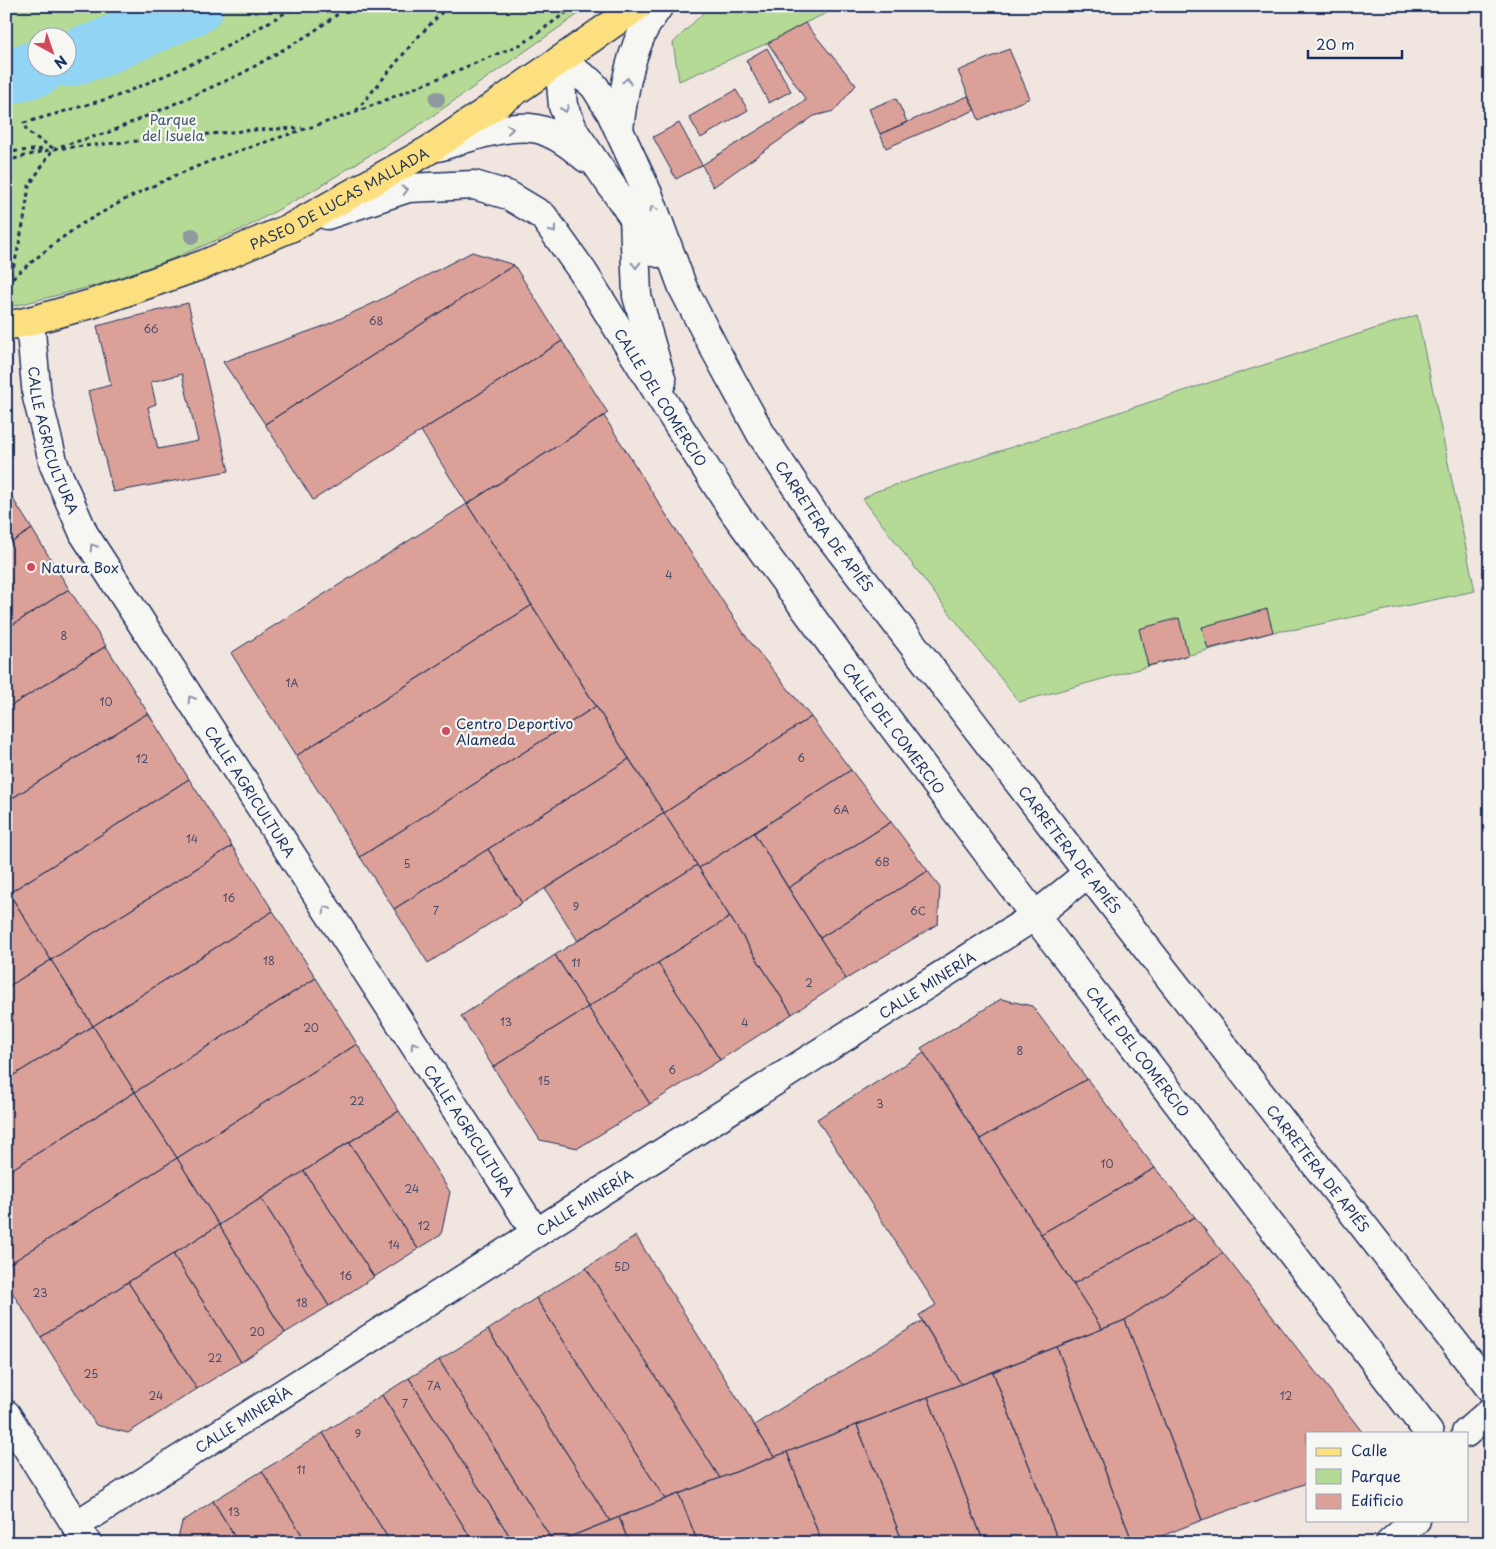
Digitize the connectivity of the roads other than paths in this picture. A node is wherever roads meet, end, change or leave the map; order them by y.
1 (638, 6) edge
2 (659, 6) edge
3 (559, 61) junction
4 (619, 129) junction
5 (429, 150) junction
6 (600, 170) junction
7 (634, 216) junction
8 (292, 227) junction
9 (682, 288) junction
10 (18, 324) edge
11 (673, 417) junction
12 (1088, 873) junction
13 (1035, 916) junction
14 (536, 1233) junction
15 (1490, 1388) edge
16 (1490, 1412) edge
17 (6, 1414) edge
18 (1428, 1432) edge
19 (1467, 1432) edge
20 (1414, 1522) edge
21 (81, 1534) edge
22 (1390, 1543) edge

1 - 3 main road, PASEO DE LUCAS MALLADA
4 -> 2 street
3 - 4 street
3 - 5 main road, PASEO DE LUCAS MALLADA
3 -> 6 street
9 -> 4 street
5 -> 6 street
5 - 8 main road, PASEO DE LUCAS MALLADA
6 - 7 street
7 - 9 street
7 -> 11 street
8 - 10 main road, PASEO DE LUCAS MALLADA
8 -> 11 street, CALLE DEL COMERCIO
9 - 12 street, CARRETERA DE APIÉS
14 -> 10 street, CALLE AGRICULTURA
11 - 13 street, CALLE DEL COMERCIO
12 - 13 street, CALLE MINERÍA
12 - 15 street, CARRETERA DE APIÉS
13 - 14 street, CALLE MINERÍA
13 - 18 street, CALLE DEL COMERCIO
14 - 21 street, CALLE MINERÍA
16 - 19 street
17 - 21 street
20 - 22 street

